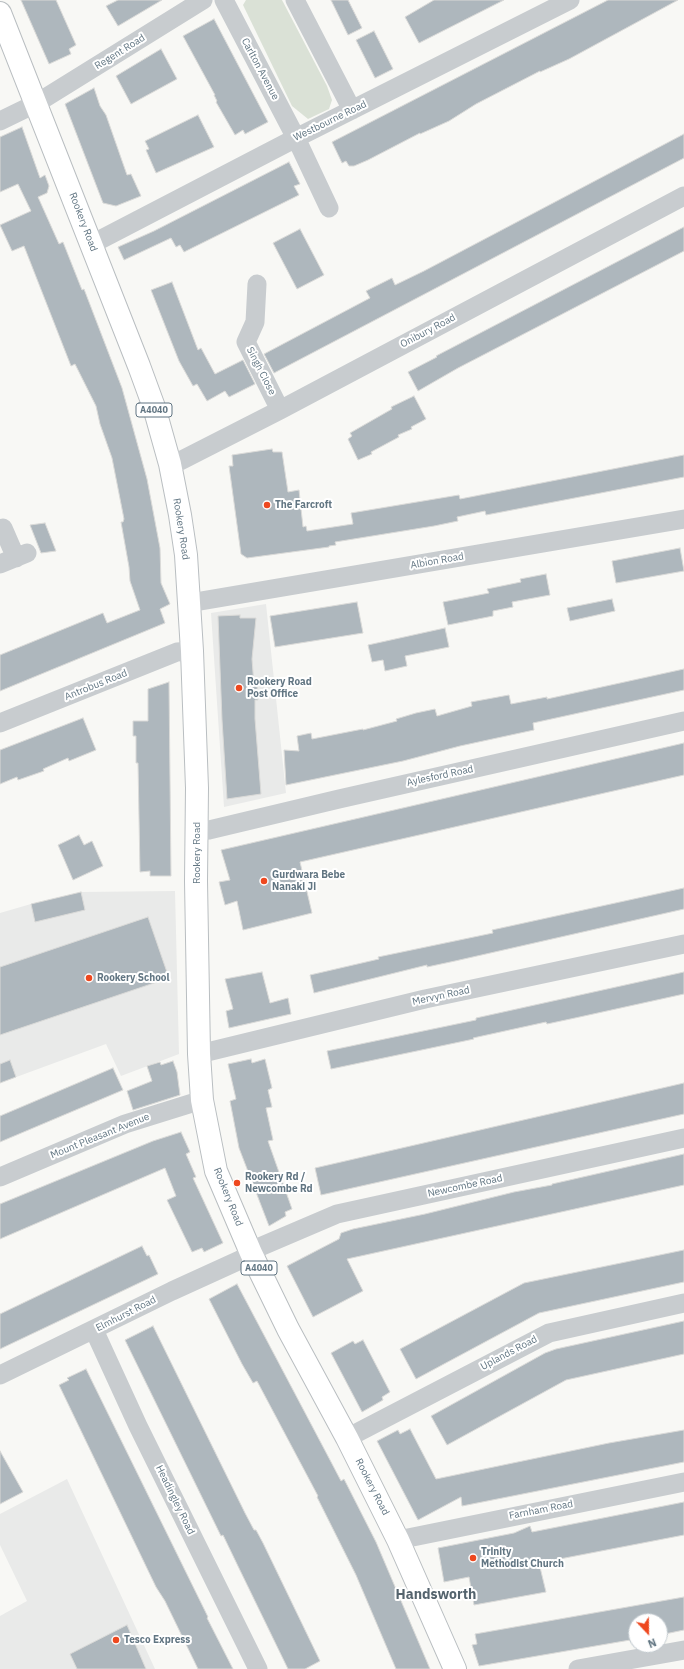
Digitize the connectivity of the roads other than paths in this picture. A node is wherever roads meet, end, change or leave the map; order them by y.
1 (203, 0) edge
2 (224, 0) edge
3 (295, 0) edge
4 (570, 0) edge
5 (0, 13) edge
6 (37, 103) junction
7 (352, 110) junction
8 (0, 121) edge
9 (296, 138) junction
10 (684, 196) edge
11 (329, 208) dead end
12 (92, 244) junction
13 (257, 284) dead end
14 (280, 410) junction
15 (170, 464) junction
16 (684, 519) edge
17 (3, 528) dead end
18 (14, 559) edge
19 (189, 603) junction
20 (192, 651) junction
21 (684, 721) edge
22 (0, 723) edge
23 (197, 831) junction
24 (684, 944) edge
25 (199, 1054) junction
26 (202, 1100) junction
27 (684, 1138) edge
28 (0, 1177) edge
29 (251, 1253) junction
30 (684, 1303) edge
31 (94, 1330) junction
32 (0, 1375) edge
33 (347, 1438) junction
34 (684, 1482) edge
35 (398, 1540) junction
36 (684, 1650) edge
37 (258, 1669) edge
38 (455, 1669) edge
39 (578, 1669) edge

1 - 6 street, Regent Road
2 - 9 street, Carlton Avenue
3 - 7 street
4 - 7 street, Westbourne Road
5 - 6 main road, Rookery Road / A4040
6 - 8 street, Regent Road
6 - 12 main road, Rookery Road / A4040
7 - 9 street, Westbourne Road
9 - 11 street, Carlton Avenue
9 - 12 street, Westbourne Road
10 - 14 street, Onibury Road
12 - 15 main road, Rookery Road / A4040
13 - 14 street, Singh Close
14 - 15 street, Onibury Road
15 - 19 main road, Rookery Road / A4040
16 - 19 street, Albion Road
17 - 18 street
19 - 20 main road, Rookery Road / A4040
20 - 22 street, Antrobus Road
20 - 23 main road, Rookery Road / A4040
21 - 23 street, Aylesford Road
23 - 25 main road, Rookery Road / A4040
24 - 25 street, Mervyn Road
25 - 26 main road, Rookery Road / A4040
26 - 28 street, Mount Pleasant Avenue
26 - 29 main road, Rookery Road / A4040
27 - 29 street, Newcombe Road
29 - 31 street, Elmhurst Road
29 - 33 main road, Rookery Road / A4040
30 - 33 street, Uplands Road
31 - 32 street, Elmhurst Road
31 - 37 street, Headingley Road
33 - 35 main road, Rookery Road / A4040
34 - 35 street, Farnham Road
35 - 38 main road, Rookery Road / A4040
36 - 39 street

